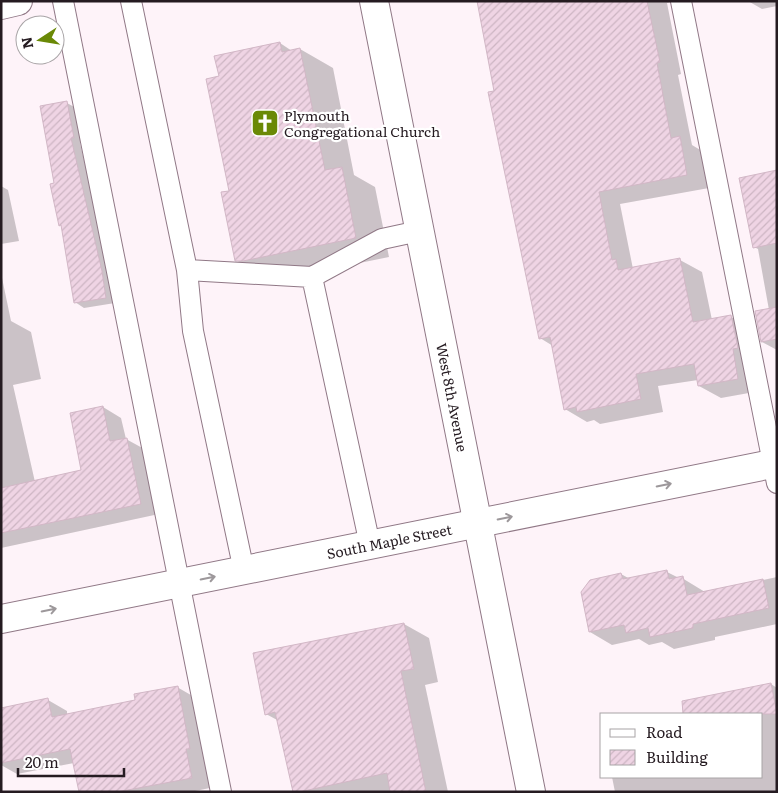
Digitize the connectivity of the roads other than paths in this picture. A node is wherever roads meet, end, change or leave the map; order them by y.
1 (18, 1) edge
2 (63, 1) edge
3 (131, 1) edge
4 (374, 1) edge
5 (681, 1) edge
6 (1, 5) edge
7 (419, 231) junction
8 (188, 270) junction
9 (312, 277) junction
10 (775, 470) edge
11 (476, 524) junction
12 (370, 545) junction
13 (244, 571) junction
14 (179, 584) junction
15 (1, 620) edge
16 (221, 792) edge
17 (531, 792) edge

1 - 6 main road
2 - 14 lane
3 - 8 lane
4 - 7 main road, West 8th Avenue
5 - 10 lane
7 - 9 lane
7 - 11 main road, West 8th Avenue
8 - 9 lane
8 - 13 lane
9 - 12 lane
11 -> 10 main road, South Maple Street
11 - 12 main road, South Maple Street
11 - 17 main road, West 8th Avenue
12 - 13 main road, South Maple Street
14 -> 13 main road, South Maple Street
15 -> 14 main road, South Maple Street
14 - 16 lane

